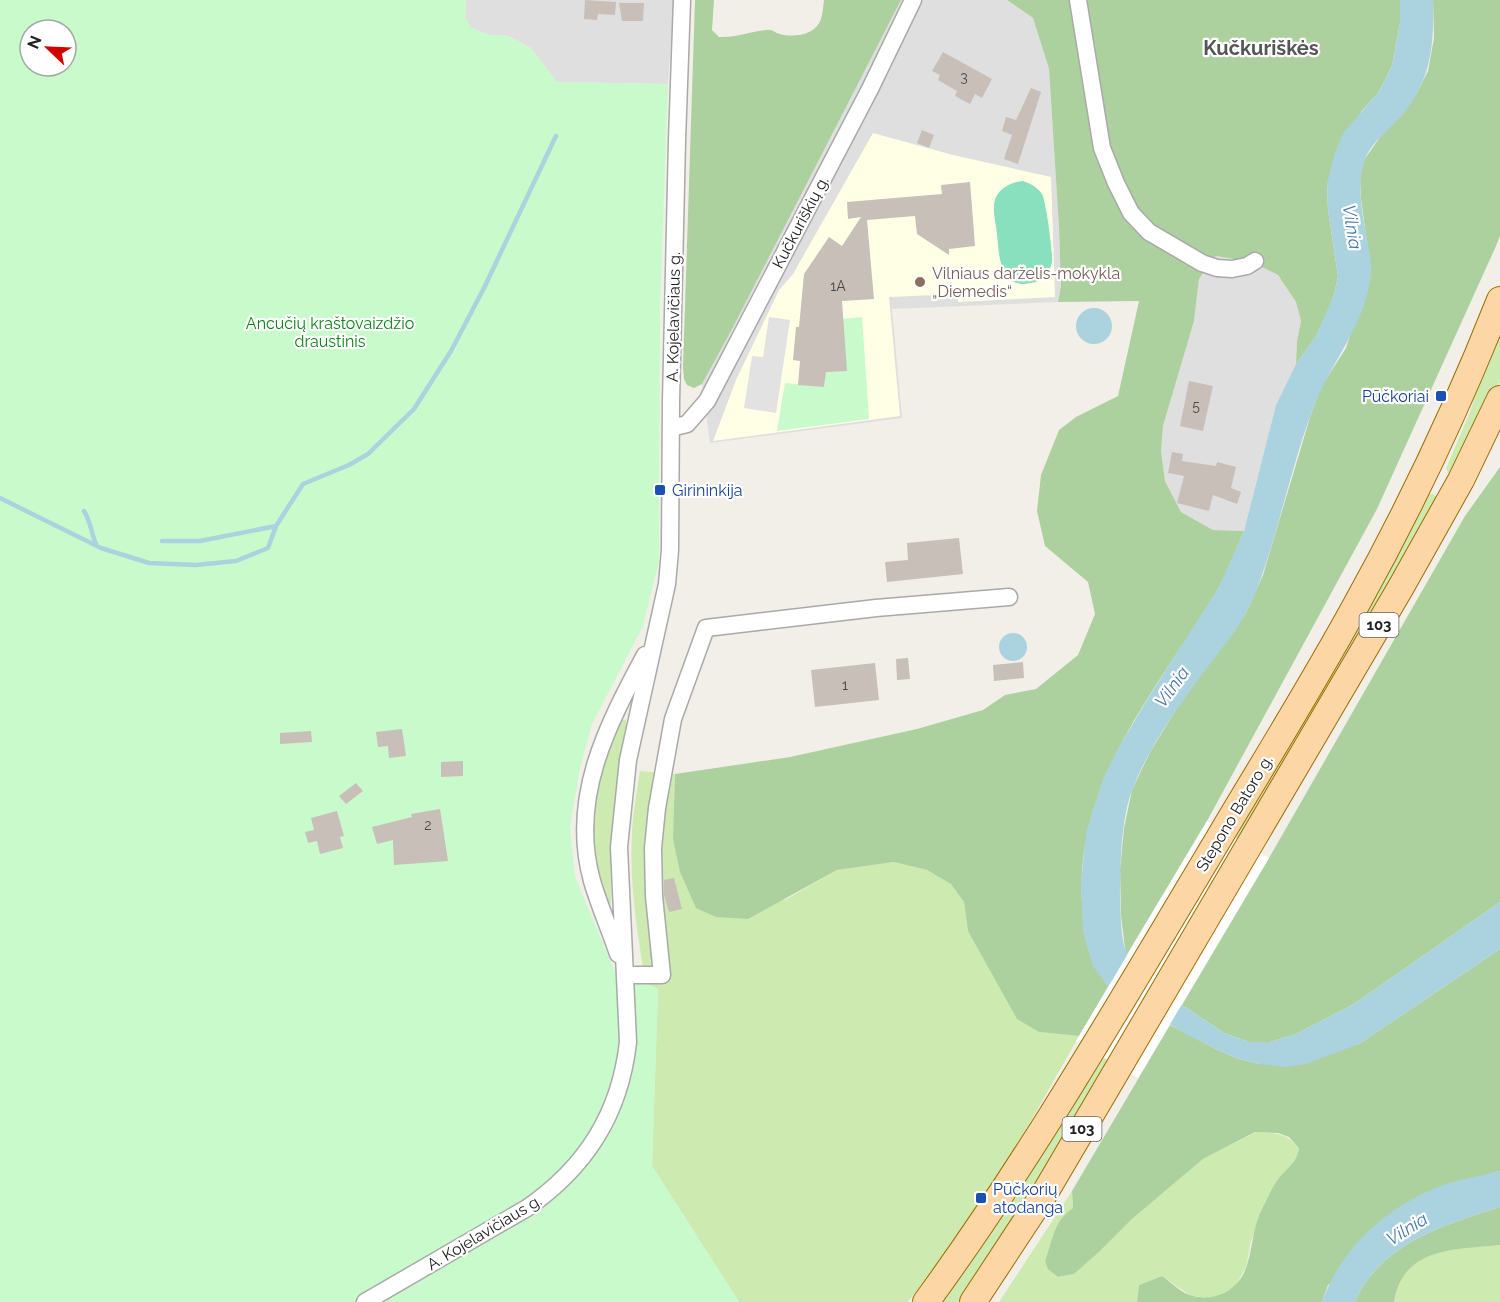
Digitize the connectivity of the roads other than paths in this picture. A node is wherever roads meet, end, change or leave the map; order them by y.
1 (682, 0) edge
2 (913, 0) edge
3 (1078, 0) edge
4 (1255, 261) dead end
5 (1500, 300) edge
6 (1464, 388) junction
7 (1500, 399) edge
8 (1500, 426) edge
9 (670, 428) junction
10 (1461, 480) junction
11 (1009, 597) dead end
12 (657, 633) junction
13 (626, 975) junction
14 (365, 1302) edge
15 (926, 1302) edge
16 (973, 1302) edge

1 - 9 street, A. Kojelavičiaus g.
2 - 9 street, Kučkuriškių g.
3 - 4 street
5 - 6 main road, Stepono Batoro g. / 103
6 - 10 main road
6 - 15 main road, Stepono Batoro g. / 103
7 - 10 main road, Stepono Batoro g. / 103
8 - 10 street
9 - 12 street, A. Kojelavičiaus g.
10 - 16 main road, Stepono Batoro g. / 103
11 - 13 street
12 - 13 street, A. Kojelavičiaus g.
12 - 13 street, A. Kojelavičiaus g.
13 - 14 street, A. Kojelavičiaus g.

